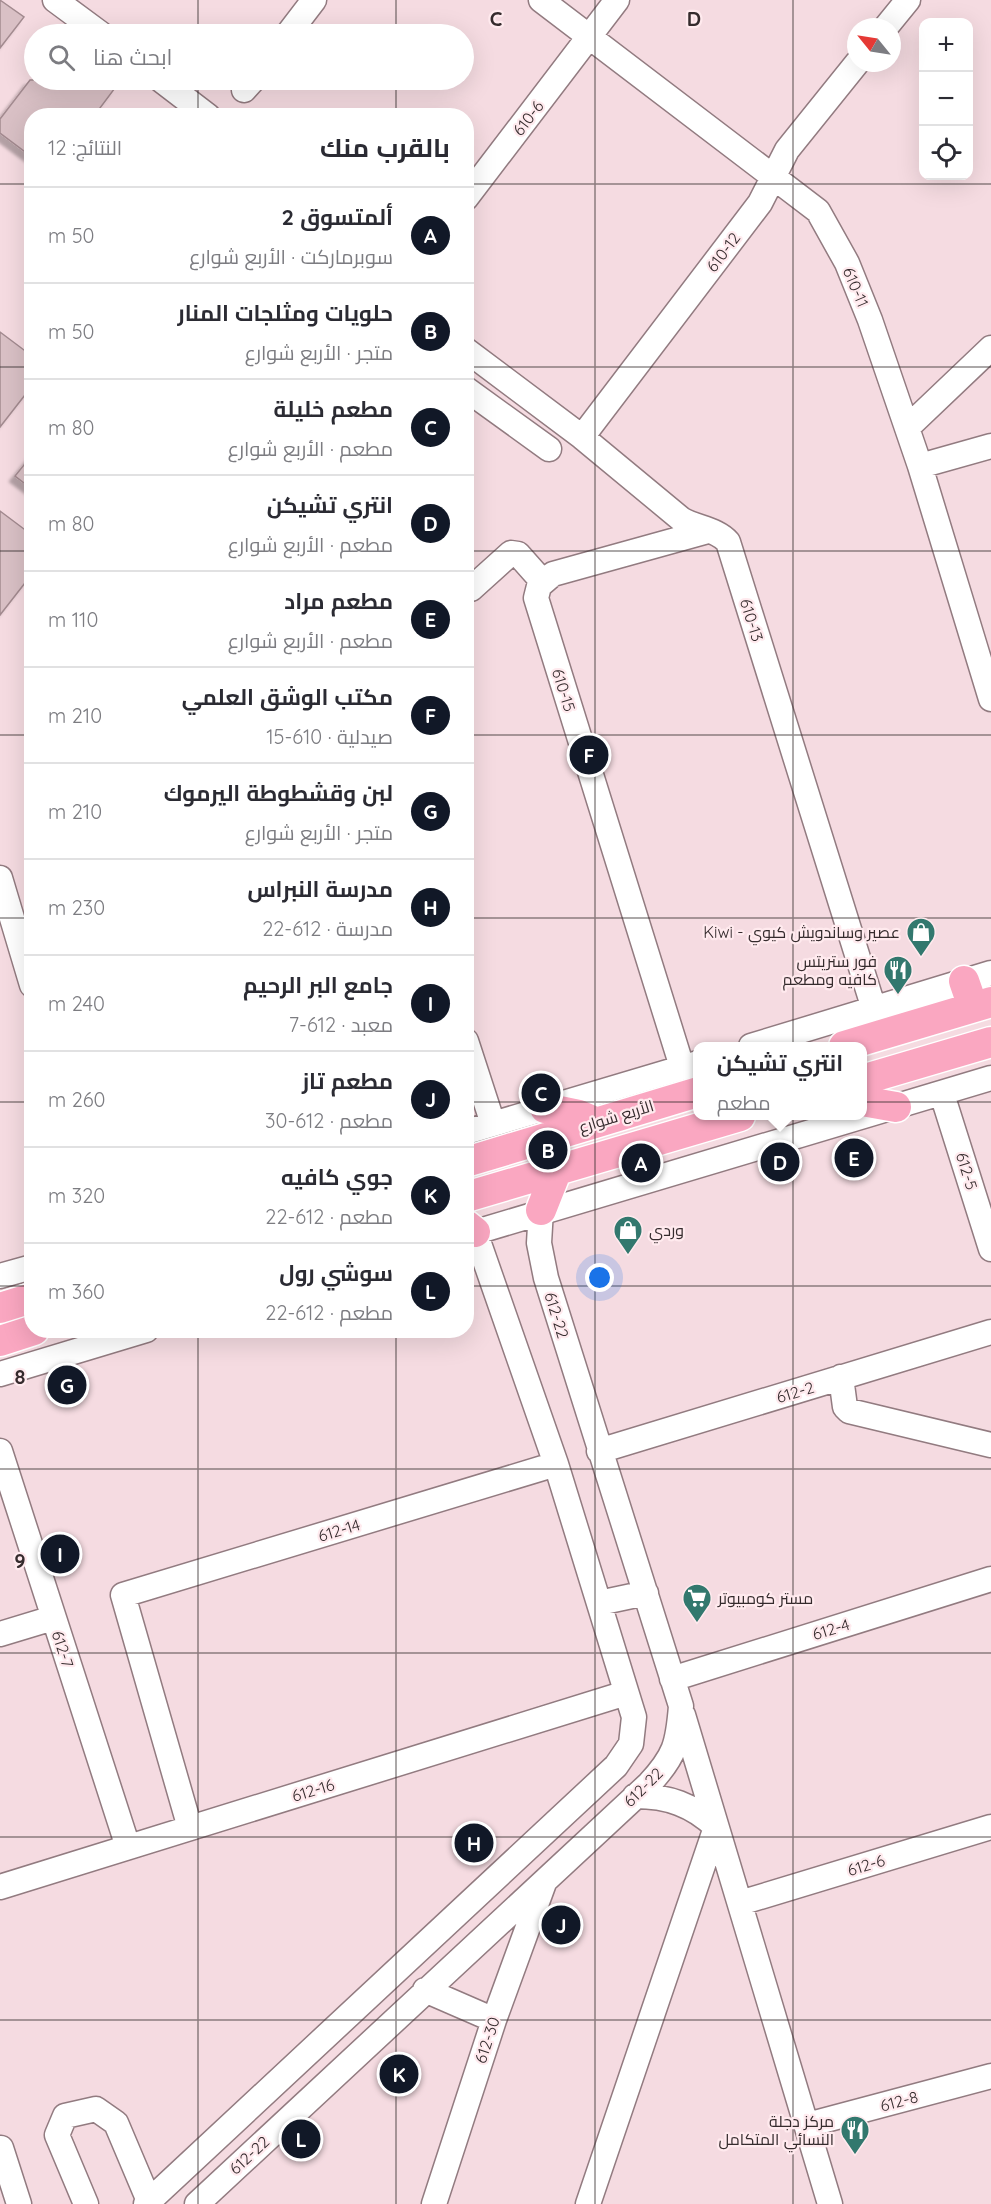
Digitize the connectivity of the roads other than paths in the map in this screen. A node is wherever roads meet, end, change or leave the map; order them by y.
1 (56, 0) edge
2 (314, 0) edge
3 (541, 0) edge
4 (617, 0) edge
5 (908, 0) edge
6 (893, 18) edge
7 (88, 24) edge
8 (296, 24) edge
9 (589, 37) junction
10 (850, 72) edge
11 (173, 90) edge
12 (197, 108) edge
13 (774, 178) junction
14 (474, 188) edge
15 (991, 348) edge
16 (474, 356) edge
17 (474, 395) edge
18 (907, 428) junction
19 (582, 437) junction
20 (991, 446) edge
21 (549, 449) dead end
22 (920, 466) junction
23 (708, 531) junction
24 (542, 581) junction
25 (474, 586) edge
26 (991, 699) edge
27 (0, 878) edge
28 (24, 958) edge
29 (980, 991) edge
30 (874, 1009) junction
31 (767, 1042) edge
32 (856, 1042) edge
33 (991, 1042) edge
34 (474, 1067) edge
35 (991, 1078) edge
36 (867, 1079) edge
37 (689, 1080) edge
38 (942, 1094) junction
39 (867, 1102) edge
40 (896, 1107) junction
41 (545, 1108) junction
42 (867, 1115) edge
43 (721, 1120) edge
44 (851, 1120) edge
45 (596, 1122) junction
46 (492, 1124) junction
47 (474, 1130) edge
48 (682, 1133) junction
49 (474, 1160) edge
50 (556, 1172) junction
51 (474, 1195) edge
52 (541, 1210) junction
53 (474, 1229) edge
54 (474, 1243) edge
55 (991, 1249) edge
56 (24, 1269) edge
57 (0, 1276) edge
58 (24, 1300) edge
59 (0, 1308) edge
60 (991, 1332) edge
61 (24, 1333) edge
62 (119, 1338) edge
63 (0, 1341) edge
64 (0, 1374) edge
65 (841, 1377) junction
66 (991, 1445) edge
67 (0, 1451) edge
68 (599, 1451) junction
69 (556, 1464) junction
70 (991, 1579) edge
71 (646, 1593) junction
72 (598, 1603) junction
73 (53, 1618) junction
74 (0, 1634) edge
75 (672, 1678) junction
76 (626, 1693) junction
77 (681, 1706) junction
78 (636, 1797) junction
79 (716, 1827) junction
80 (991, 1827) edge
81 (190, 1828) junction
82 (128, 1847) junction
83 (545, 1878) junction
84 (0, 1887) edge
85 (740, 1903) junction
86 (425, 1990) junction
87 (494, 2020) junction
88 (991, 2076) edge
89 (807, 2125) junction
90 (0, 2148) edge
91 (148, 2202) edge
92 (19, 2204) edge
93 (86, 2204) edge
94 (197, 2204) edge
95 (434, 2204) edge
96 (588, 2204) edge
97 (830, 2204) edge

1 - 7 street
2 - 8 street
3 - 9 street, 610-11
4 - 9 street, 610-6
5 - 6 street
9 - 13 street, 610-11
9 - 14 street, 610-6
10 - 13 street, 610-12
11 - 12 street
13 - 18 street, 610-11
13 - 19 street, 610-12
15 - 18 street
16 - 19 street, 610-13
17 - 21 street
18 - 22 street, 610-11
19 - 23 street, 610-13
20 - 22 street
22 - 26 street, 610-11
23 - 24 street
23 - 30 street, 610-13
24 - 25 street
24 - 37 street, 610-15
27 - 28 street
29 - 30 street
29 - 32 main road
30 - 31 street
33 - 36 main road
34 - 46 street
35 - 38 street
37 - 41 street
37 - 45 main road, الأربع شوارع
37 - 48 main road
38 - 40 street
38 - 55 street, 612-5
39 - 40 main road
40 - 42 street
41 - 45 main road
41 - 46 street
43 - 48 main road
44 - 52 street
45 - 49 main road, الأربع شوارع
46 - 47 street
48 - 50 main road
50 - 51 main road
50 - 52 main road
52 - 53 street
52 - 68 street, 612-22
54 - 69 street, 612-22
56 - 57 street
58 - 59 main road
60 - 65 street, 612-2
61 - 63 main road
62 - 64 street
65 - 66 street
65 - 68 street, 612-2
67 - 73 street, 612-7
68 - 71 street, 612-22
69 - 72 street, 612-22
69 - 81 street, 612-14
70 - 75 street, 612-4
71 - 72 street
71 - 75 street, 612-22
72 - 76 street, 612-22
73 - 74 street
73 - 82 street, 612-7
75 - 77 street, 612-22
76 - 81 street, 612-16
76 - 91 street, 612-22
77 - 78 street, 612-22
77 - 79 street
78 - 79 street
78 - 83 street, 612-22
79 - 85 street
79 - 96 street
80 - 85 street, 612-6
81 - 82 street, 612-16
82 - 84 street, 612-16
83 - 86 street, 612-22
83 - 87 street, 612-30
85 - 89 street
86 - 87 street
86 - 94 street, 612-22
87 - 95 street, 612-30
88 - 89 street, 612-8
89 - 97 street
90 - 92 street
91 - 93 street

